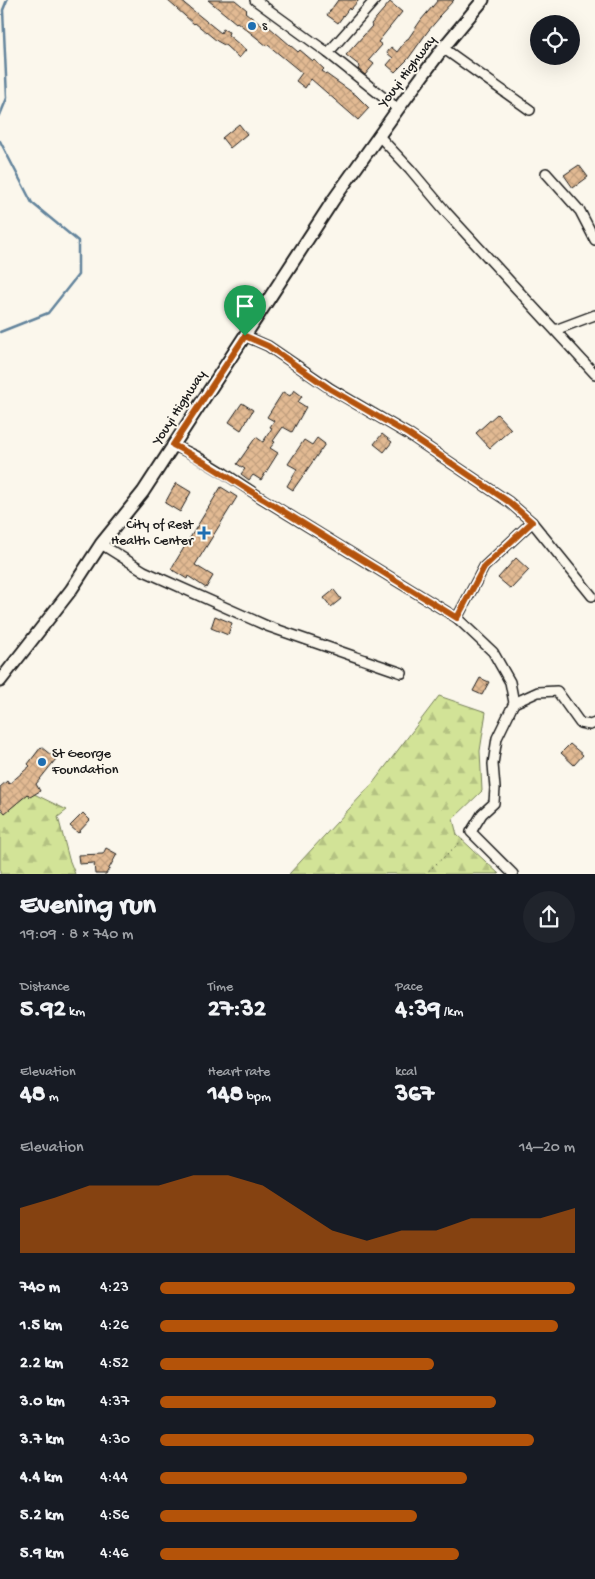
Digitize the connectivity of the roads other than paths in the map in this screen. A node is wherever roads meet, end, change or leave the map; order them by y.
1 (255, 0) edge
2 (375, 0) edge
3 (483, 0) edge
4 (443, 48) junction
5 (328, 53) junction
6 (398, 109) junction
7 (530, 110) dead end
8 (379, 136) junction
9 (546, 173) dead end
10 (595, 240) edge
11 (595, 315) edge
12 (555, 330) junction
13 (245, 336) junction
14 (595, 374) edge
15 (173, 445) junction
16 (532, 522) junction
17 (101, 544) junction
18 (592, 596) dead end
19 (457, 618) junction
20 (402, 673) dead end
21 (0, 681) edge
22 (514, 703) junction
23 (595, 722) edge
24 (513, 874) edge

1 - 5 street
2 - 5 street
3 - 4 main road, Youyi Highway
4 - 6 main road, Youyi Highway
4 - 7 street
5 - 6 street
6 - 8 main road, Youyi Highway
8 - 12 street
8 - 13 main road, Youyi Highway
9 - 10 street
11 - 12 street
12 - 14 street
13 - 15 main road, Youyi Highway
13 - 16 street
15 - 17 main road, Youyi Highway
15 - 19 street
16 - 18 street
16 - 19 street
17 - 20 street
17 - 21 main road, Youyi Highway
19 - 22 street
22 - 23 street
22 - 24 street

